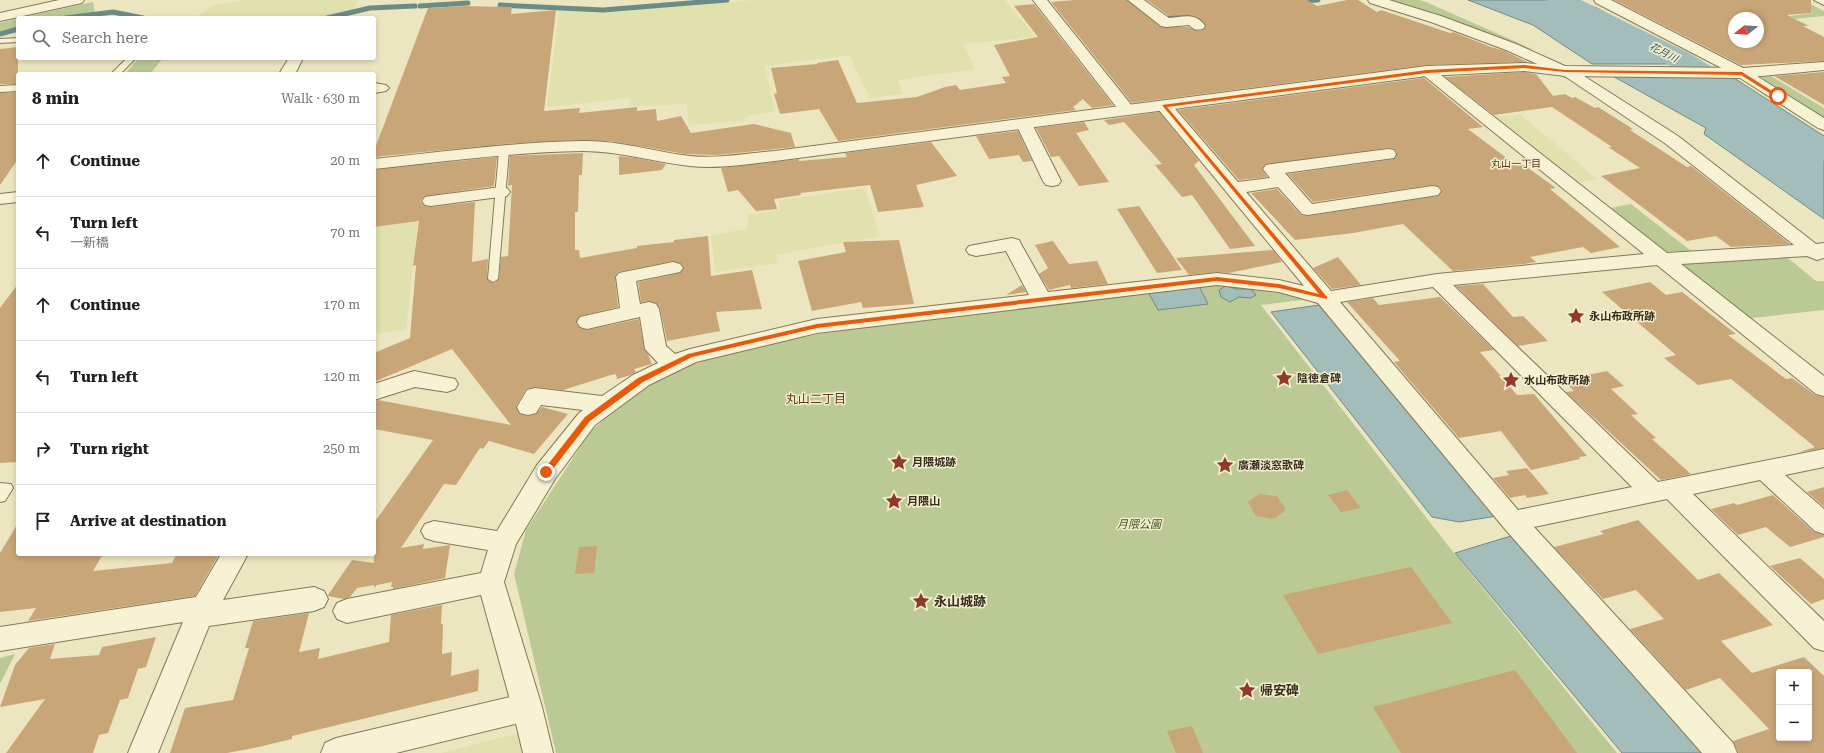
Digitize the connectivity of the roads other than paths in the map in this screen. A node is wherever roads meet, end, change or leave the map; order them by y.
1 (77, 0) edge
2 (1040, 0) edge
3 (1135, 0) edge
4 (1375, 0) edge
5 (1601, 0) edge
6 (1818, 0) edge
7 (1824, 3) edge
8 (0, 17) edge
9 (1198, 26) dead end
10 (16, 40) edge
11 (0, 41) edge
12 (130, 60) edge
13 (295, 60) dead end
14 (1824, 66) edge
15 (1427, 71) junction
16 (1565, 71) junction
17 (117, 72) edge
18 (287, 72) edge
19 (1742, 73) junction
20 (16, 88) edge
21 (0, 89) edge
22 (1164, 106) junction
23 (1127, 110) junction
24 (1024, 124) junction
25 (1824, 124) edge
26 (504, 151) junction
27 (1388, 154) dead end
28 (376, 164) edge
29 (1052, 180) dead end
30 (1283, 181) junction
31 (1233, 188) junction
32 (1432, 191) dead end
33 (501, 192) junction
34 (16, 197) edge
35 (0, 199) edge
36 (431, 201) dead end
37 (976, 250) dead end
38 (1820, 253) edge
39 (1661, 258) junction
40 (673, 268) dead end
41 (493, 279) dead end
42 (1437, 280) junction
43 (1325, 298) junction
44 (1042, 300) junction
45 (631, 313) junction
46 (587, 322) dead end
47 (673, 364) junction
48 (447, 384) dead end
49 (1824, 388) edge
50 (376, 391) edge
51 (606, 405) junction
52 (528, 407) dead end
53 (1824, 458) edge
54 (1764, 470) junction
55 (0, 488) edge
56 (1663, 491) junction
57 (0, 497) edge
58 (1513, 521) junction
59 (1824, 524) edge
60 (434, 531) dead end
61 (504, 542) junction
62 (234, 556) edge
63 (490, 582) junction
64 (314, 599) dead end
65 (203, 611) junction
66 (347, 611) dead end
67 (0, 639) edge
68 (1824, 639) edge
69 (527, 707) junction
70 (143, 753) edge
71 (336, 753) edge
72 (538, 753) edge
73 (1722, 753) edge

1 - 8 street
2 - 23 street
3 - 9 street
4 - 16 street
5 - 19 street
6 - 7 lane
10 - 11 lane
12 - 17 lane
13 - 18 street
14 - 19 street
15 - 16 street
15 - 22 street
15 - 39 street
16 - 19 street
16 - 38 street
19 - 25 street
20 - 21 lane
22 - 23 street
22 - 31 street
23 - 24 street
24 - 26 street
24 - 29 street
26 - 28 street
26 - 33 lane
27 - 30 street
30 - 31 street
30 - 32 street
31 - 43 street
33 - 36 street
33 - 41 lane
34 - 35 street
37 - 44 street
38 - 39 street
39 - 42 street
39 - 49 street
40 - 45 street
42 - 43 street
42 - 56 street
43 - 44 street
43 - 58 street
44 - 47 street
45 - 46 street
45 - 47 street
47 - 51 street
48 - 50 street
51 - 52 street
51 - 61 street
53 - 54 street
54 - 56 street
54 - 59 street
55 - 57 lane
56 - 58 street
56 - 68 street
58 - 73 street
60 - 61 street
61 - 63 street
62 - 65 street
63 - 66 street
63 - 69 street
64 - 65 street
65 - 67 street
65 - 70 street
69 - 71 street
69 - 72 street

